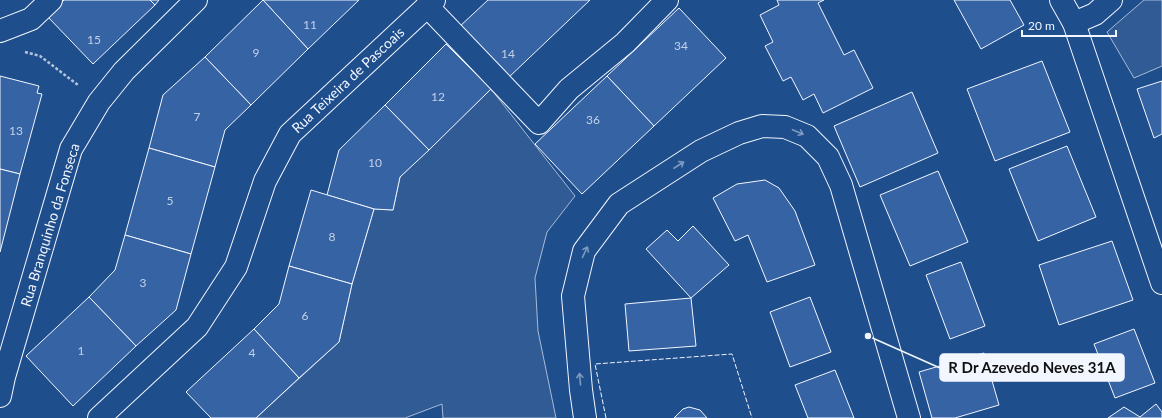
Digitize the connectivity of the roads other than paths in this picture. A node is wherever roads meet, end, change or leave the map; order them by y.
1 (51, 0) edge
2 (196, 0) edge
3 (667, 0) edge
4 (1061, 0) edge
5 (1111, 0) edge
6 (430, 3) edge
7 (1074, 23) junction
8 (0, 31) edge
9 (1162, 283) edge
10 (0, 396) edge
11 (99, 418) edge
12 (585, 418) edge
13 (909, 418) edge

1 - 8 street
2 - 10 street, Rua Branquinho da Fonseca
3 - 6 street
4 - 7 street
5 - 7 street
6 - 11 street, Rua Teixeira de Pascoais
7 - 9 street
12 -> 13 street

